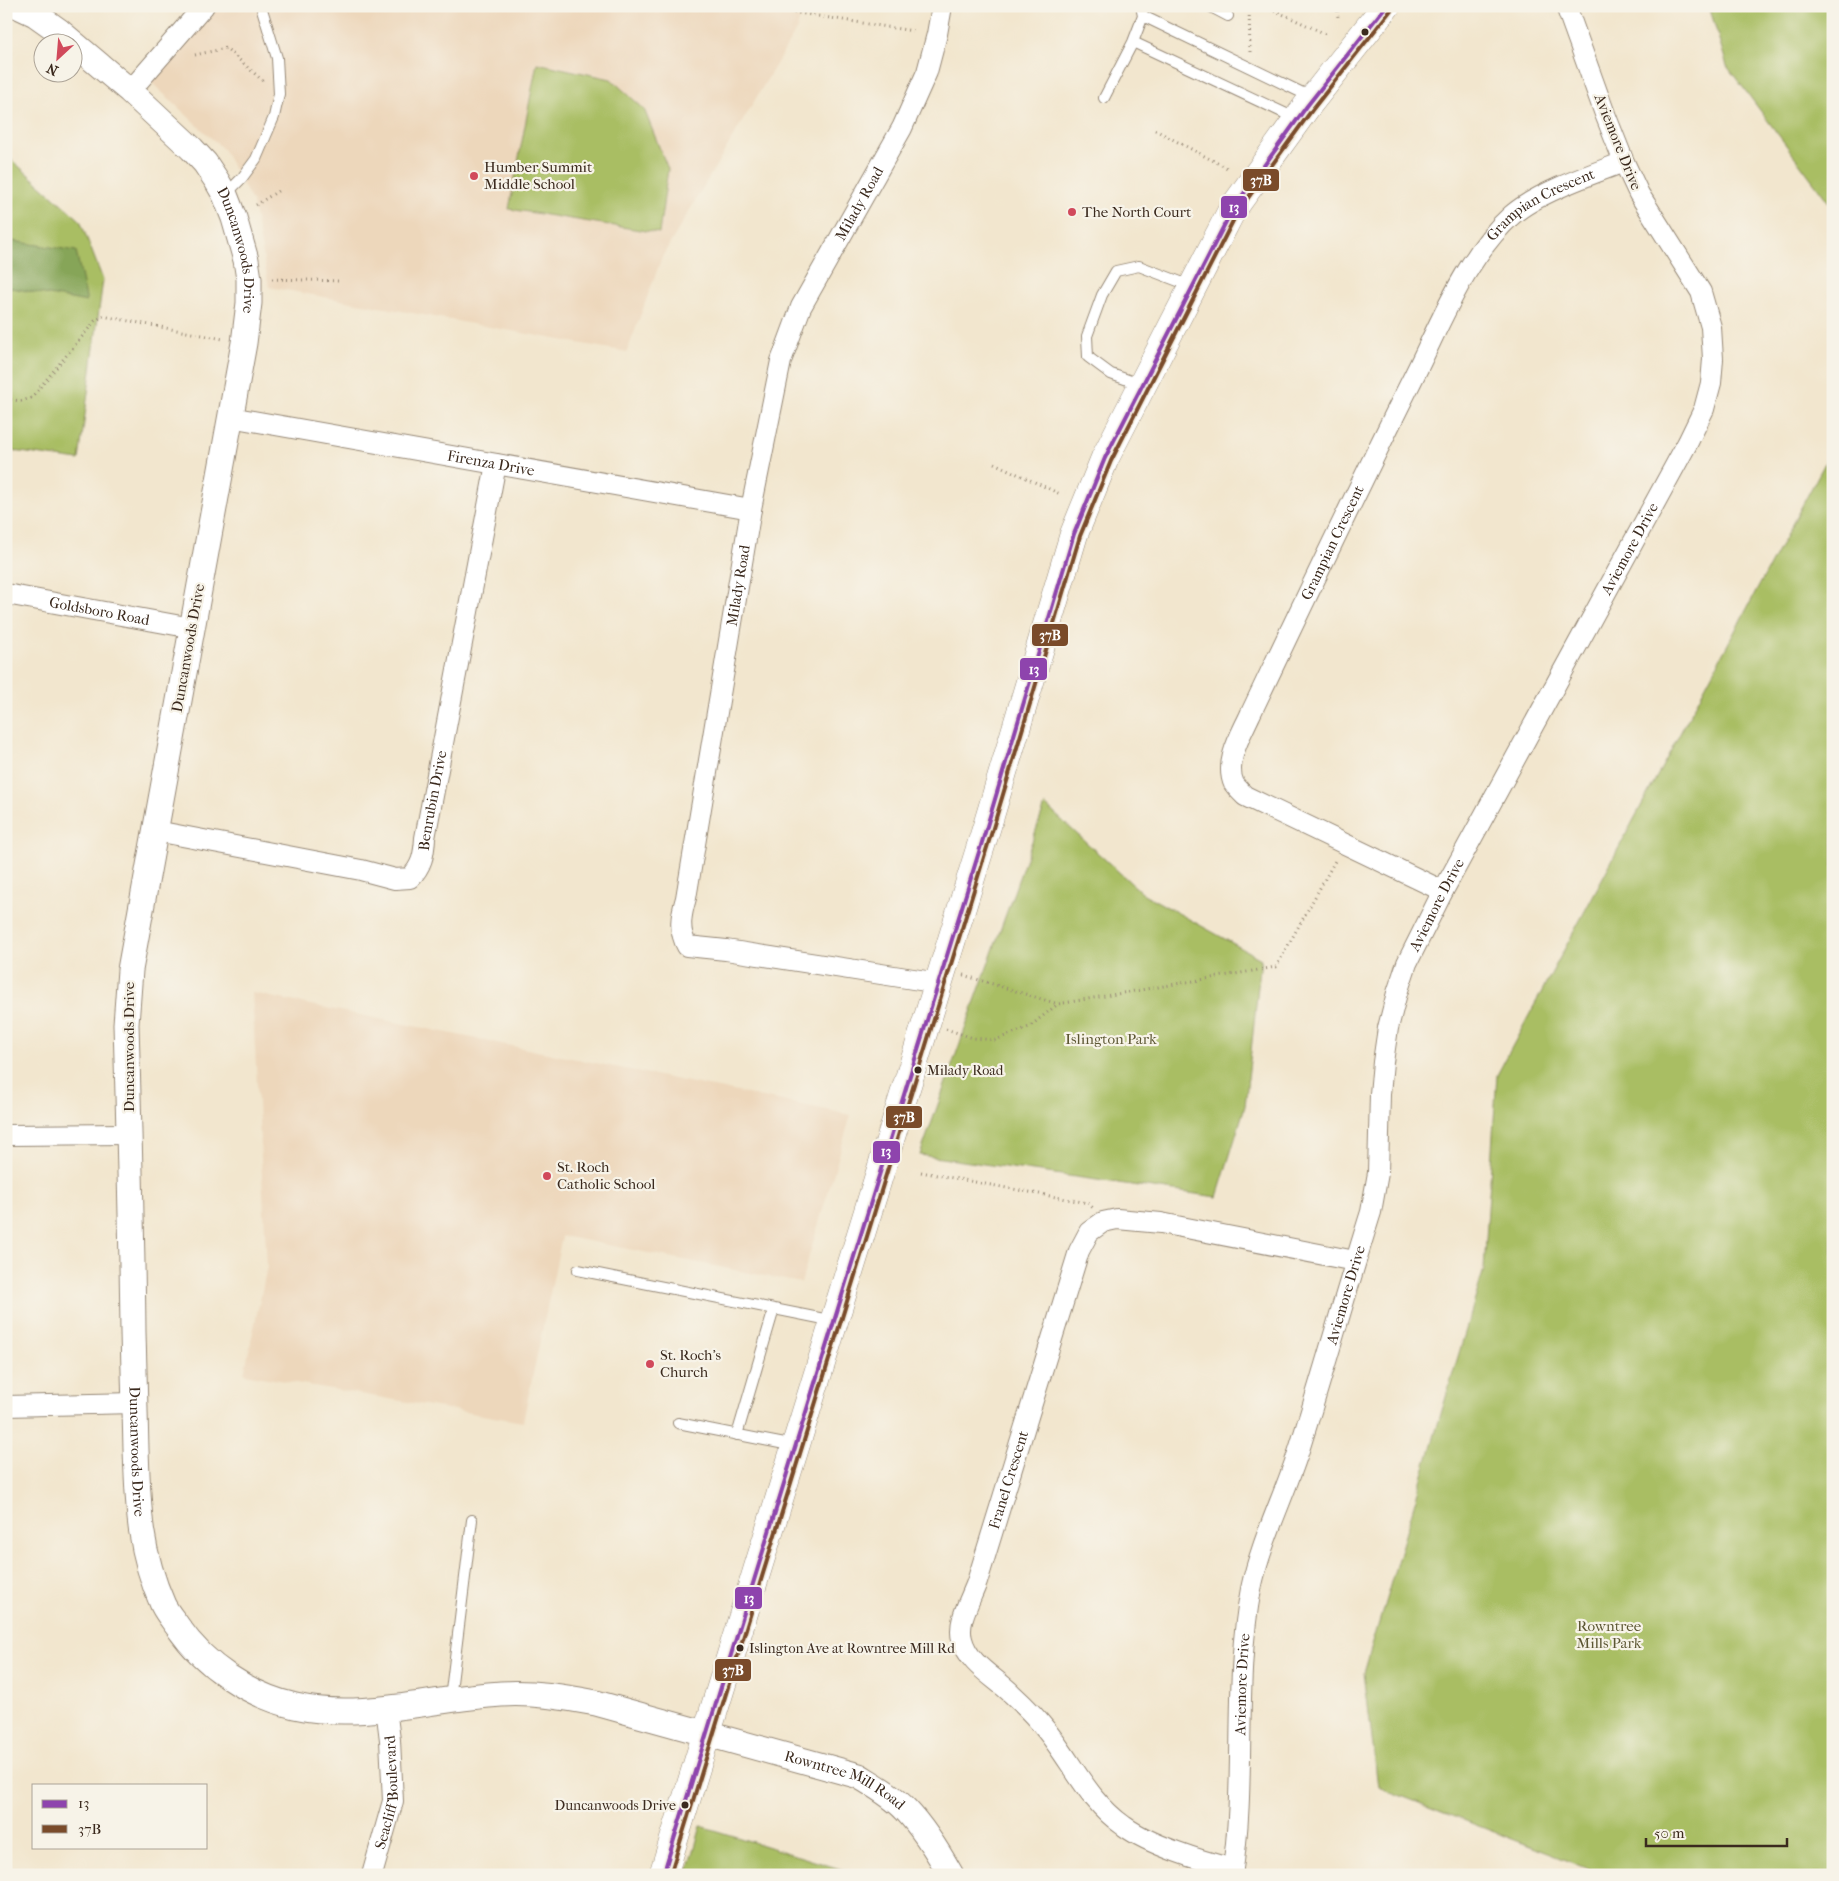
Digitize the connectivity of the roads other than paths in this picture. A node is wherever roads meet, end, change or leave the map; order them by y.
1 (18, 6) edge
2 (204, 6) edge
3 (261, 6) edge
4 (942, 6) edge
5 (1209, 6) edge
6 (1386, 6) edge
7 (1566, 6) edge
8 (1142, 11) edge
9 (1228, 16) dead end
10 (1133, 42) junction
11 (130, 91) junction
12 (1104, 98) dead end
13 (1313, 98) junction
14 (1297, 119) junction
15 (1624, 162) junction
16 (225, 195) junction
17 (1192, 287) junction
18 (1143, 385) junction
19 (230, 417) junction
20 (496, 464) junction
21 (751, 509) junction
22 (6, 594) edge
23 (192, 628) junction
24 (156, 831) junction
25 (1443, 891) junction
26 (941, 976) junction
27 (129, 1134) junction
28 (6, 1135) edge
29 (1355, 1261) junction
30 (578, 1270) dead end
31 (774, 1309) junction
32 (834, 1321) junction
33 (135, 1403) junction
34 (6, 1406) edge
35 (678, 1423) dead end
36 (737, 1435) junction
37 (795, 1446) junction
38 (472, 1520) dead end
39 (450, 1700) junction
40 (386, 1708) junction
41 (706, 1733) junction
42 (1232, 1872) edge
43 (372, 1875) edge
44 (663, 1875) edge
45 (951, 1875) edge

1 - 11 street, Duncanwoods Drive
2 - 11 street
3 - 16 lane
4 - 21 street, Milady Road
5 - 9 lane
6 - 13 main road
7 - 15 street, Aviemore Drive
8 - 10 lane
8 - 13 lane
10 - 12 lane
10 - 14 lane
11 - 16 street, Duncanwoods Drive
13 - 14 main road
14 - 17 main road
15 - 25 street, Aviemore Drive
15 - 25 street, Grampian Crescent
16 - 19 street, Duncanwoods Drive
17 - 18 main road
17 - 18 lane
18 - 26 main road
19 - 20 street, Firenza Drive
19 - 23 street, Duncanwoods Drive
20 - 21 street, Firenza Drive
20 - 24 street, Benrubin Drive
21 - 26 street, Milady Road
22 - 23 street, Goldsboro Road
23 - 24 street, Duncanwoods Drive
24 - 27 street, Duncanwoods Drive
25 - 29 street, Aviemore Drive
26 - 32 main road
27 - 28 street
27 - 33 street, Duncanwoods Drive
29 - 42 street, Aviemore Drive
29 - 42 street, Franel Crescent
30 - 31 lane
31 - 32 lane
31 - 36 lane
32 - 37 main road
33 - 34 street
33 - 40 street, Duncanwoods Drive
35 - 36 lane
36 - 37 lane
37 - 41 main road
38 - 39 lane
39 - 40 street, Duncanwoods Drive
39 - 41 street, Duncanwoods Drive
40 - 43 street, Seacliff Boulevard
41 - 44 main road
41 - 45 street, Rowntree Mill Road

